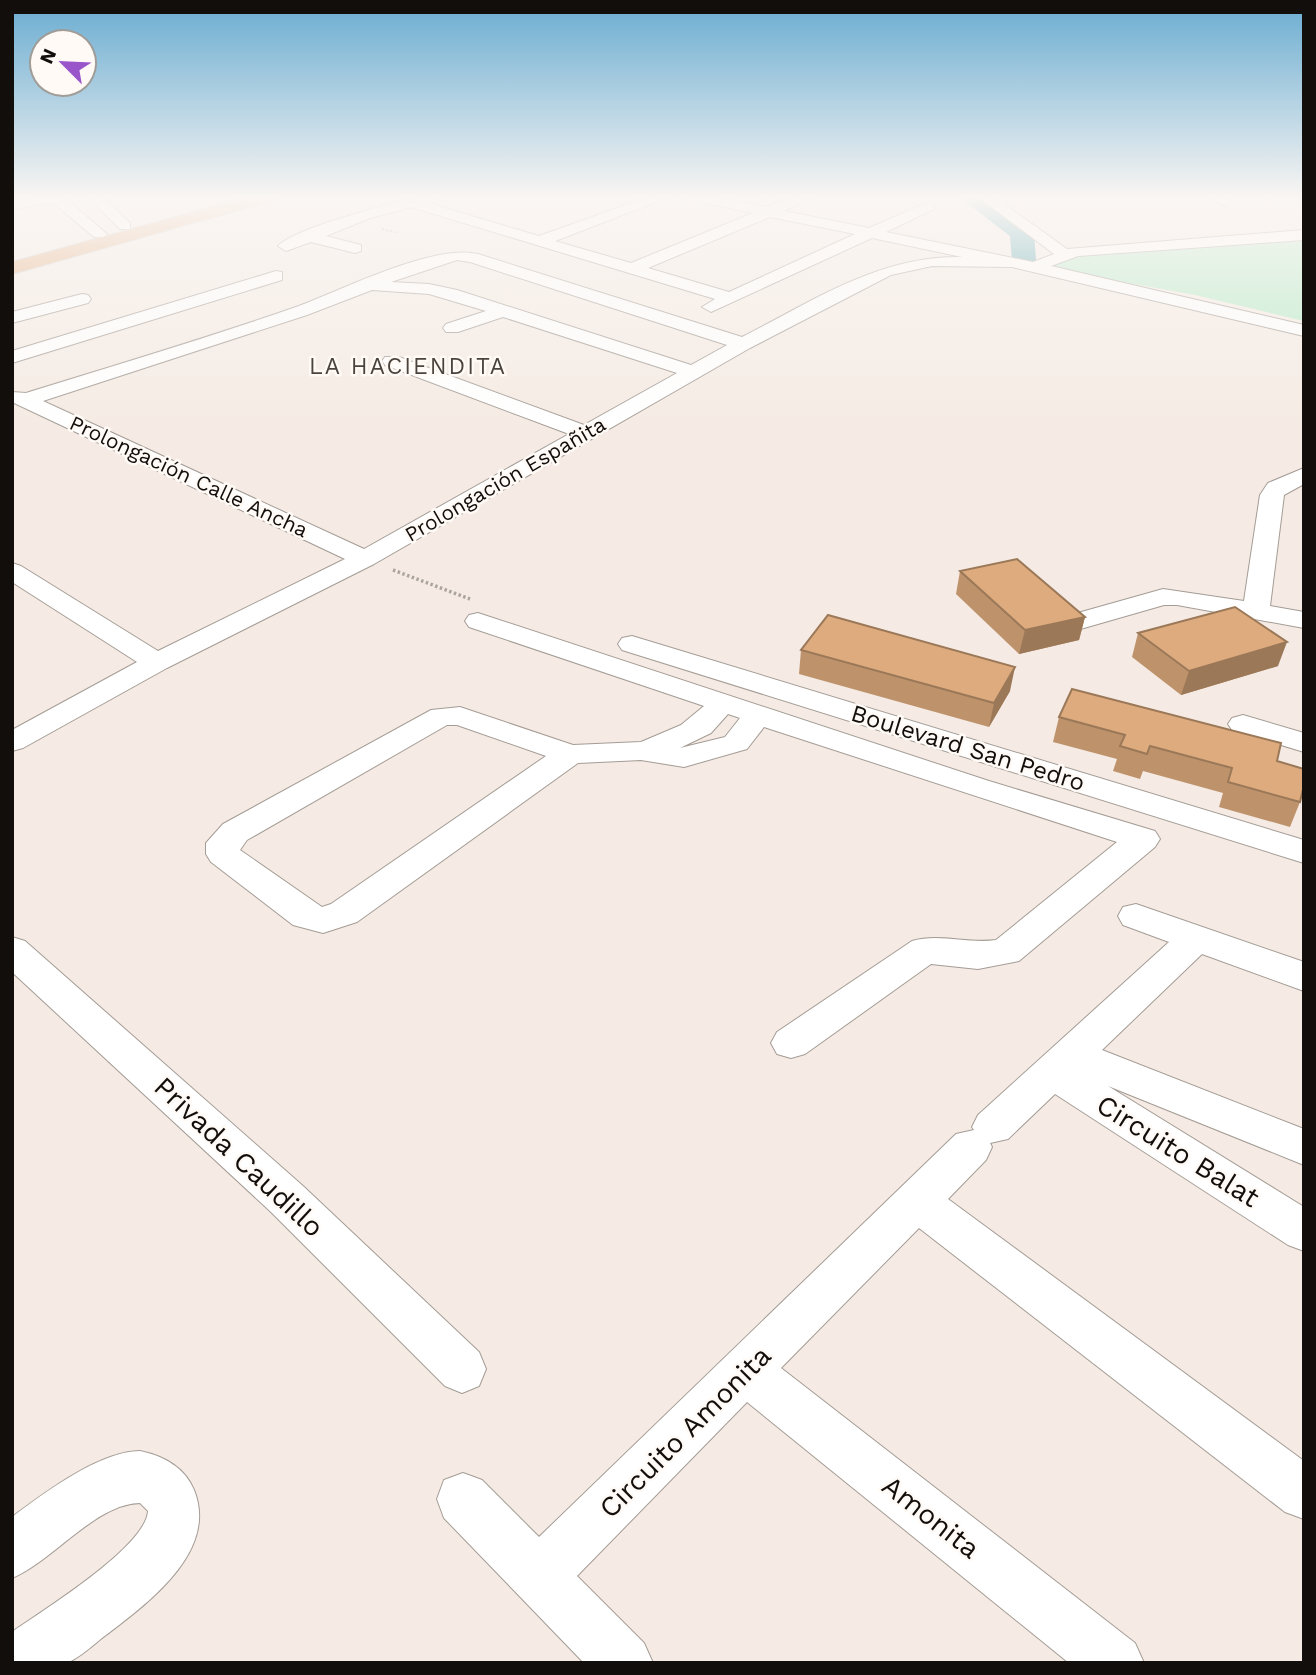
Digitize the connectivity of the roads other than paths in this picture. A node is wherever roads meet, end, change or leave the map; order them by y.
1 (412, 274) edge
2 (525, 274) edge
3 (649, 274) edge
4 (783, 274) edge
5 (885, 274) edge
6 (1064, 274) edge
7 (276, 276) dead end
8 (377, 290) junction
9 (731, 298) junction
10 (82, 299) dead end
11 (503, 311) junction
12 (692, 315) dead end
13 (12, 318) edge
14 (452, 328) dead end
15 (1304, 331) edge
16 (743, 344) junction
17 (12, 357) edge
18 (392, 361) dead end
19 (692, 372) junction
20 (19, 397) edge
21 (585, 433) junction
22 (1304, 475) edge
23 (365, 559) junction
24 (12, 571) edge
25 (1256, 611) junction
26 (1098, 618) junction
27 (1304, 620) edge
28 (478, 621) dead end
29 (1070, 624) edge
30 (1113, 641) dead end
31 (632, 644) dead end
32 (157, 662) junction
33 (721, 703) junction
34 (829, 705) junction
35 (758, 715) junction
36 (1244, 724) dead end
37 (805, 730) junction
38 (12, 742) edge
39 (1304, 743) edge
40 (641, 751) junction
41 (570, 754) junction
42 (1304, 852) edge
43 (1136, 916) dead end
44 (1196, 938) junction
45 (12, 950) edge
46 (1304, 977) edge
47 (791, 1043) dead end
48 (1062, 1063) junction
49 (1304, 1147) edge
50 (917, 1201) junction
51 (1304, 1231) edge
52 (462, 1369) dead end
53 (747, 1371) junction
54 (1304, 1493) edge
55 (463, 1499) dead end
56 (12, 1551) edge
57 (538, 1576) junction
58 (16, 1663) edge
59 (624, 1663) edge
60 (1115, 1663) edge

1 - 8 street
2 - 16 street
3 - 9 street
4 - 9 street
5 - 16 street, Prolongación Españita
6 - 15 street
7 - 17 street
8 - 11 street
8 - 20 street
9 - 12 street
10 - 13 street
11 - 14 street
11 - 19 street
16 - 19 street, Prolongación Españita
18 - 21 street
19 - 21 street, Prolongación Españita
20 - 23 street, Prolongación Calle Ancha
21 - 23 street, Prolongación Españita
22 - 25 street
23 - 32 street, Prolongación Españita
24 - 32 street
25 - 26 street
25 - 27 street
26 - 29 street
26 - 30 street
28 - 33 street, Boulevard San Pedro
31 - 34 street, Boulevard San Pedro
32 - 38 street, Prolongación Españita
33 - 35 street, Boulevard San Pedro
33 - 40 street
34 - 37 street
34 - 42 street, Boulevard San Pedro
35 - 37 street, Boulevard San Pedro
35 - 40 street
36 - 39 street
37 - 47 street, Boulevard San Pedro
40 - 41 street
41 - 41 street
43 - 44 street
44 - 46 street
44 - 48 street
45 - 52 street, Privada Caudillo
48 - 49 street, Circuito Balat
48 - 50 street, Circuito Amonita
48 - 51 street, Circuito Balat
50 - 53 street, Circuito Amonita
50 - 54 street
53 - 57 street, Circuito Amonita
53 - 60 street, Amonita
55 - 57 street
56 - 58 street
57 - 59 street

